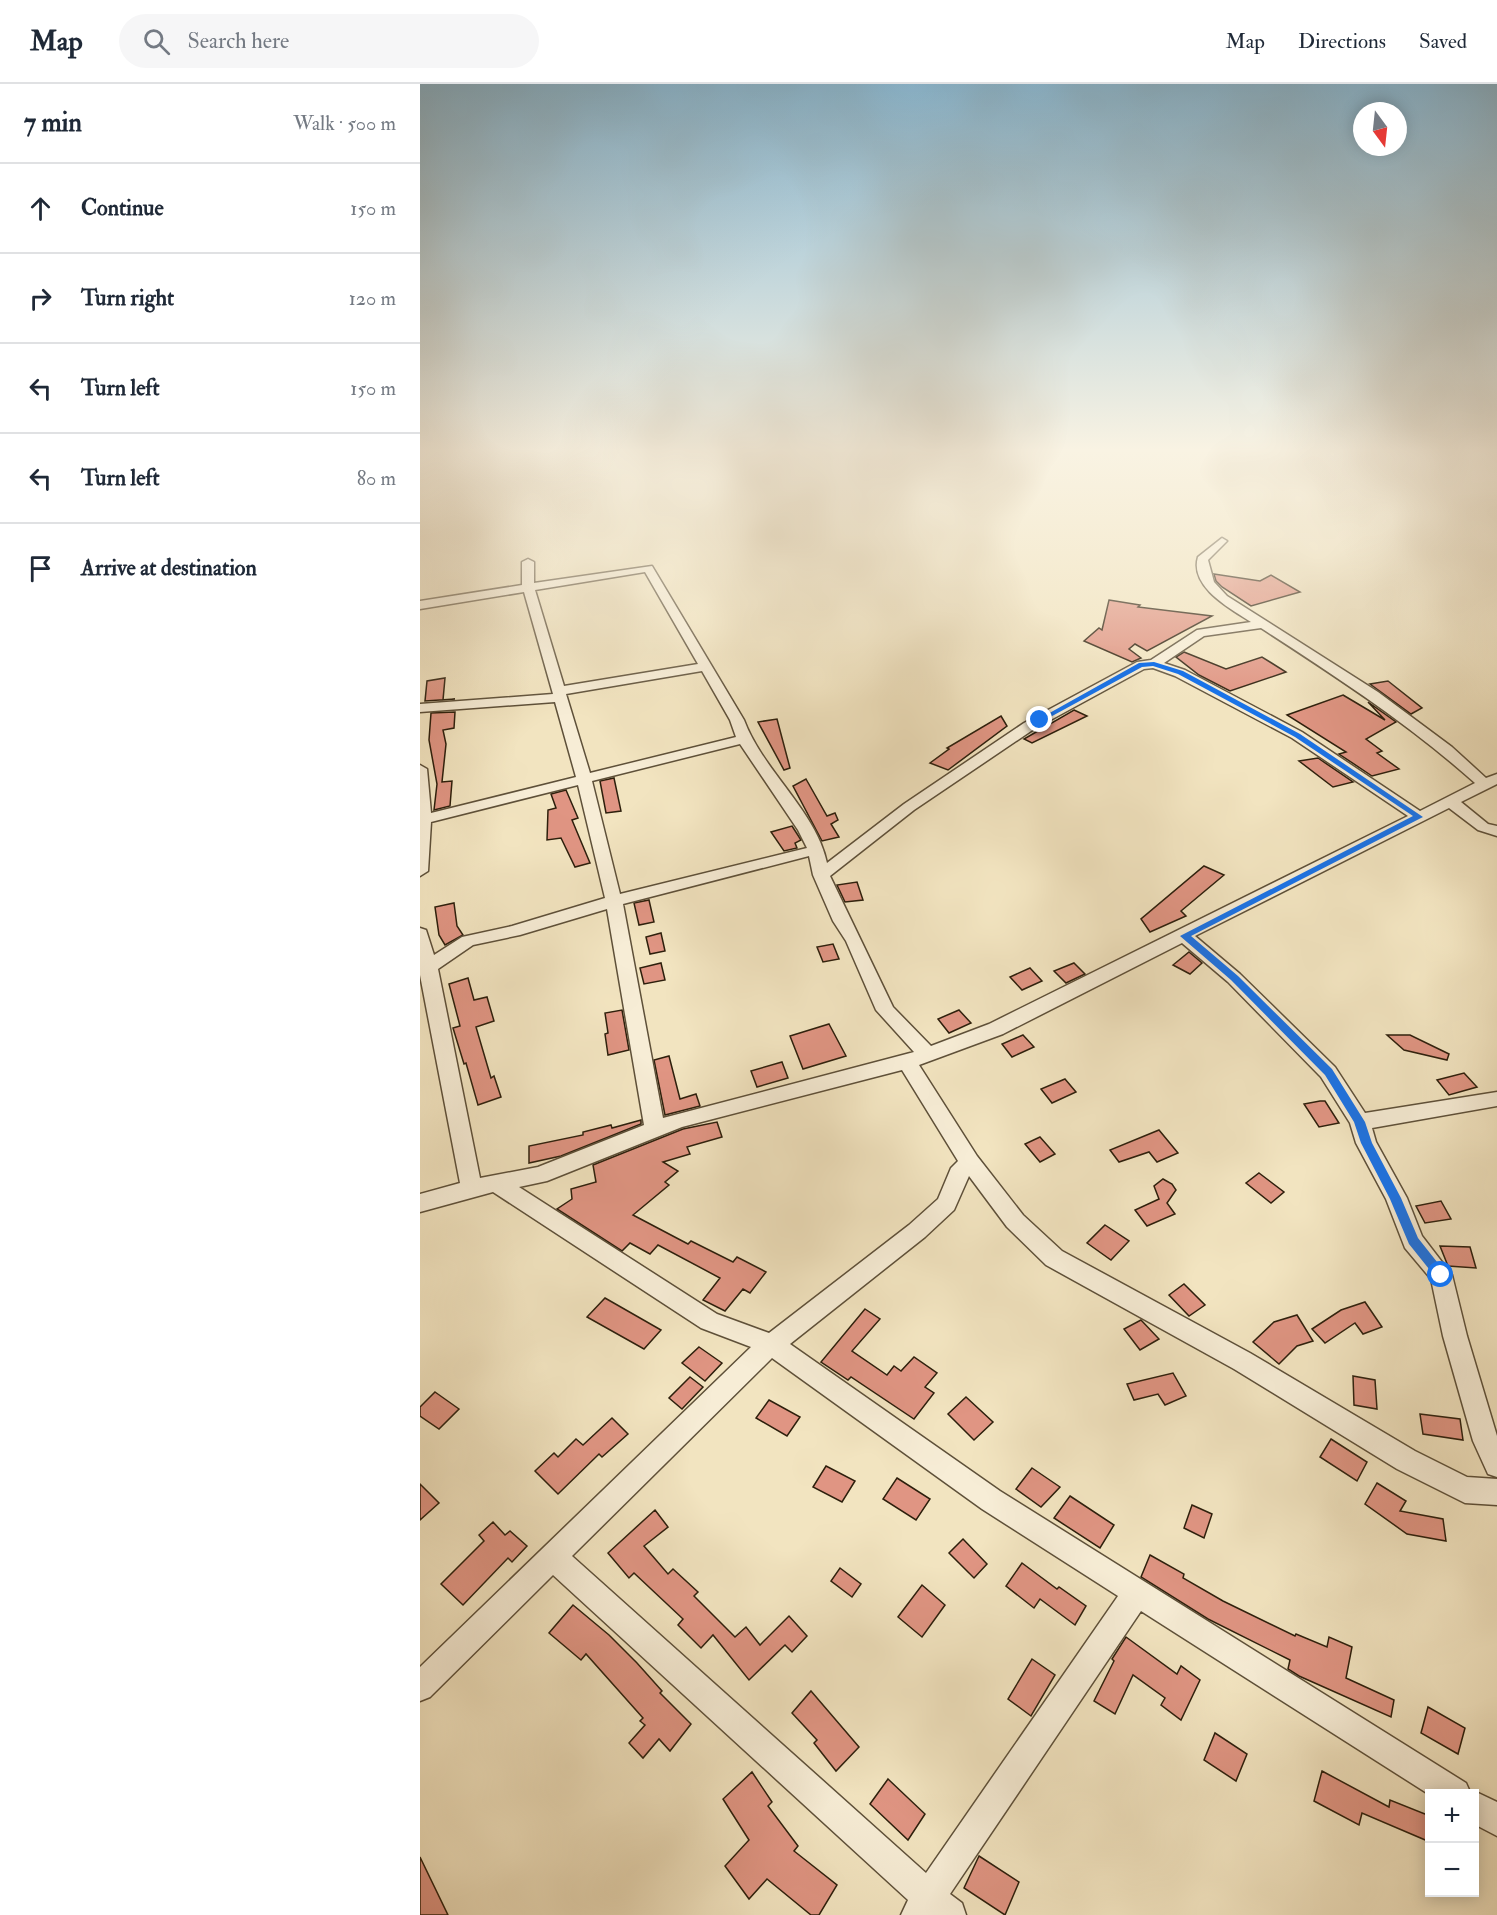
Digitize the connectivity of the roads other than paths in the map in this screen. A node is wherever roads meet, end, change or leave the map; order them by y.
1 (1222, 541) dead end
2 (528, 562) dead end
3 (528, 587) junction
4 (420, 605) edge
5 (1263, 624) junction
6 (1154, 664) junction
7 (706, 667) junction
8 (558, 695) junction
9 (420, 708) edge
10 (744, 739) junction
11 (420, 769) edge
12 (584, 778) junction
13 (1491, 781) edge
14 (1450, 801) junction
15 (1419, 817) junction
16 (422, 819) edge
17 (1497, 831) edge
18 (816, 850) junction
19 (420, 871) edge
20 (821, 875) junction
21 (614, 901) junction
22 (420, 934) edge
23 (1184, 936) junction
24 (424, 968) edge
25 (917, 1057) junction
26 (1497, 1099) edge
27 (1360, 1122) junction
28 (655, 1129) junction
29 (970, 1162) junction
30 (497, 1184) junction
31 (471, 1188) junction
32 (420, 1203) edge
33 (771, 1344) junction
34 (1497, 1465) edge
35 (1497, 1492) edge
36 (553, 1557) junction
37 (1137, 1592) junction
38 (420, 1687) edge
39 (1447, 1789) edge
40 (1479, 1809) edge
41 (1497, 1820) edge
42 (932, 1909) edge

1 - 5 street
2 - 3 street
3 - 4 street
3 - 7 street
3 - 8 street
5 - 6 street
5 - 13 street
6 - 15 street
6 - 20 street
7 - 8 street
7 - 10 street
8 - 9 street
8 - 12 street
10 - 12 street
10 - 18 street
11 - 16 street
12 - 16 street
12 - 21 street
13 - 14 street
14 - 15 street
14 - 17 street
15 - 23 street
16 - 19 street
18 - 20 street
18 - 21 street
20 - 25 street
21 - 24 street
21 - 28 street
22 - 24 street
23 - 25 street
23 - 27 street
24 - 31 street
25 - 28 street
25 - 29 street
26 - 27 street
27 - 34 street
28 - 30 street
29 - 33 street
29 - 35 street
30 - 31 street
30 - 33 street
31 - 32 street
33 - 36 street
33 - 37 street
36 - 38 street
36 - 42 street
37 - 39 street
37 - 42 street
40 - 41 street

